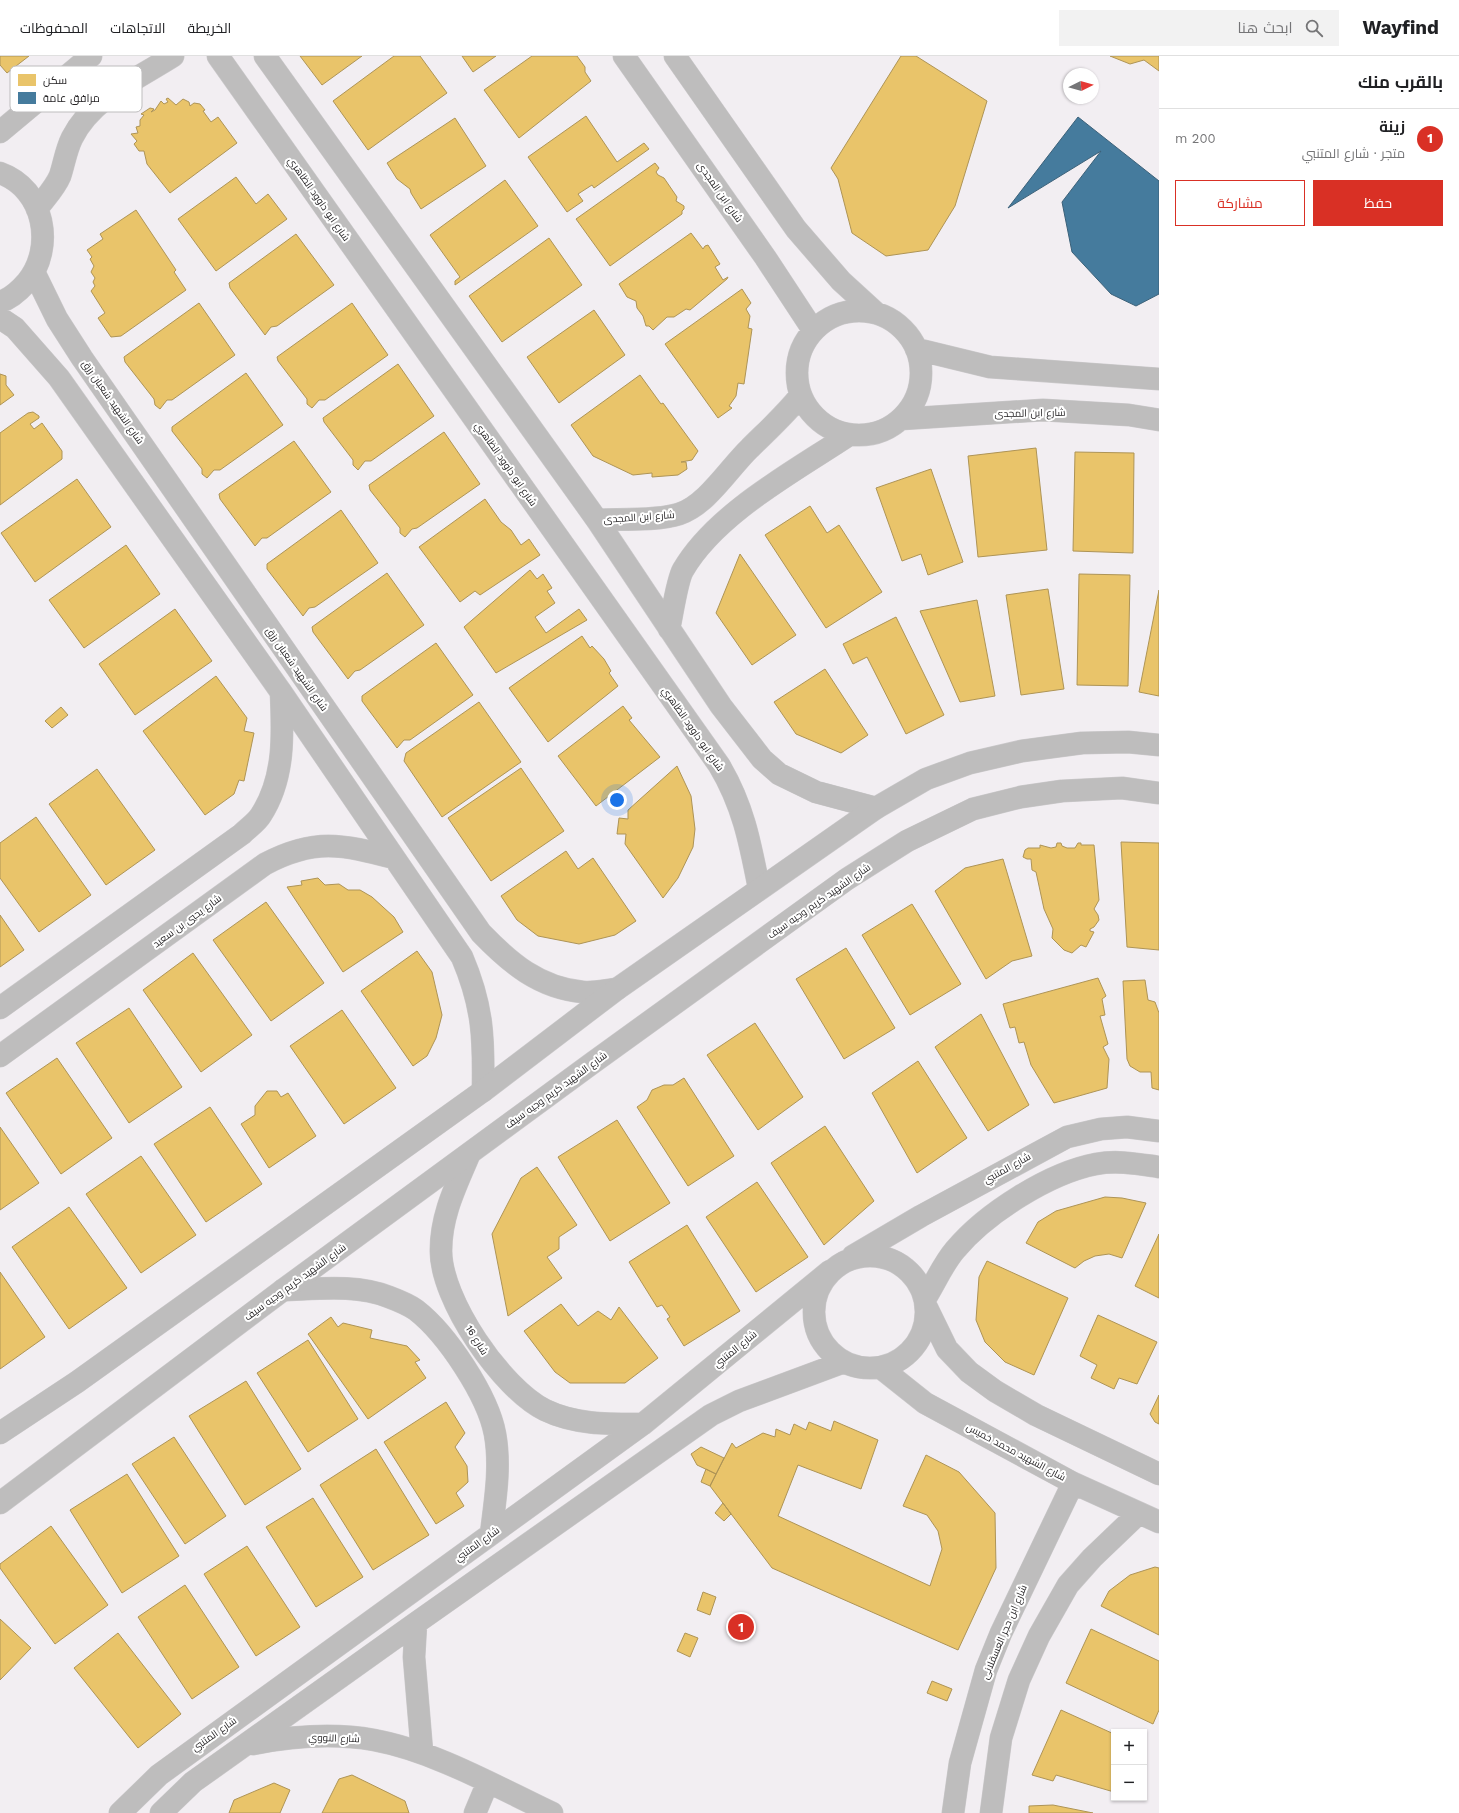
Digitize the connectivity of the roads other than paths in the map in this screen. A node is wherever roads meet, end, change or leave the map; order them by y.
1 (91, 56) edge
2 (173, 56) edge
3 (218, 56) edge
4 (265, 56) edge
5 (624, 56) edge
6 (674, 56) edge
7 (79, 66) edge
8 (142, 74) edge
9 (24, 112) edge
10 (92, 112) edge
11 (0, 132) edge
12 (0, 173) edge
13 (37, 208) junction
14 (34, 272) junction
15 (0, 302) edge
16 (876, 313) junction
17 (0, 318) edge
18 (813, 330) junction
19 (916, 349) junction
20 (1159, 379) edge
21 (800, 396) junction
22 (901, 419) junction
23 (1159, 420) edge
24 (849, 435) junction
25 (597, 520) junction
26 (669, 629) junction
27 (280, 692) junction
28 (1159, 745) edge
29 (361, 761) junction
30 (340, 779) junction
31 (1159, 793) edge
32 (876, 808) junction
33 (394, 858) junction
34 (759, 888) junction
35 (617, 989) junction
36 (0, 1008) edge
37 (0, 1056) edge
38 (483, 1091) junction
39 (1159, 1131) edge
40 (469, 1155) junction
41 (1159, 1167) edge
42 (839, 1266) junction
43 (283, 1290) junction
44 (926, 1304) junction
45 (844, 1362) junction
46 (881, 1368) junction
47 (643, 1424) junction
48 (0, 1433) edge
49 (1159, 1474) edge
50 (1073, 1483) junction
51 (0, 1503) edge
52 (1139, 1513) junction
53 (1159, 1522) edge
54 (491, 1534) junction
55 (416, 1622) junction
56 (246, 1745) junction
57 (422, 1752) junction
58 (488, 1782) junction
59 (120, 1813) edge
60 (161, 1813) edge
61 (475, 1813) edge
62 (552, 1813) edge
63 (953, 1813) edge
64 (991, 1813) edge

1 - 7 street
2 - 8 street
3 - 34 street, شارع ابو داوود الظاهري
4 - 25 street
5 - 18 street, شارع ابن المجدى
6 - 16 street
9 - 11 street
10 - 13 street
12 - 13 street
13 - 14 street
14 - 15 street
14 - 29 street, شارع الشهيد شعبان رزق
16 - 18 street
16 - 19 street
17 - 27 street
18 - 21 street
19 - 20 street
19 - 22 street
21 - 24 street
21 - 25 street, شارع ابن المجدى
22 - 23 street, شارع ابن المجدى
22 - 24 street
24 - 26 street
25 - 26 street
26 - 32 street
27 - 30 street
27 - 36 street
28 - 32 street
29 - 30 street
29 - 35 street, شارع الشهيد شعبان رزق
30 - 33 street
31 - 40 street, شارع الشهيد كريم وجيه سيف
32 - 34 street
33 - 37 street, شارع يحيي بن سعيد
33 - 38 street
34 - 35 street
35 - 38 street
38 - 48 street
39 - 42 street, شارع المتنبي
40 - 43 street, شارع الشهيد كريم وجيه سيف
40 - 47 street, شارع 16
41 - 44 street
42 - 44 street
42 - 45 street
42 - 47 street, شارع المتنبي
43 - 51 street, شارع الشهيد كريم وجيه سيف
43 - 54 street
44 - 46 street
44 - 49 street
45 - 46 street
45 - 55 street
46 - 50 street, شارع الشهيد محمد خميس
47 - 54 street, شارع المتنبي
50 - 52 street, شارع الشهيد محمد خميس
50 - 63 street, شارع ابن حجر العسقلانى
52 - 53 street, شارع الشهيد محمد خميس
52 - 64 street
54 - 59 street, شارع المتنبي
55 - 56 street
55 - 57 street
56 - 57 street, شارع النووي
56 - 60 street
57 - 58 street, شارع النووي
58 - 61 street
58 - 62 street, شارع النووي

